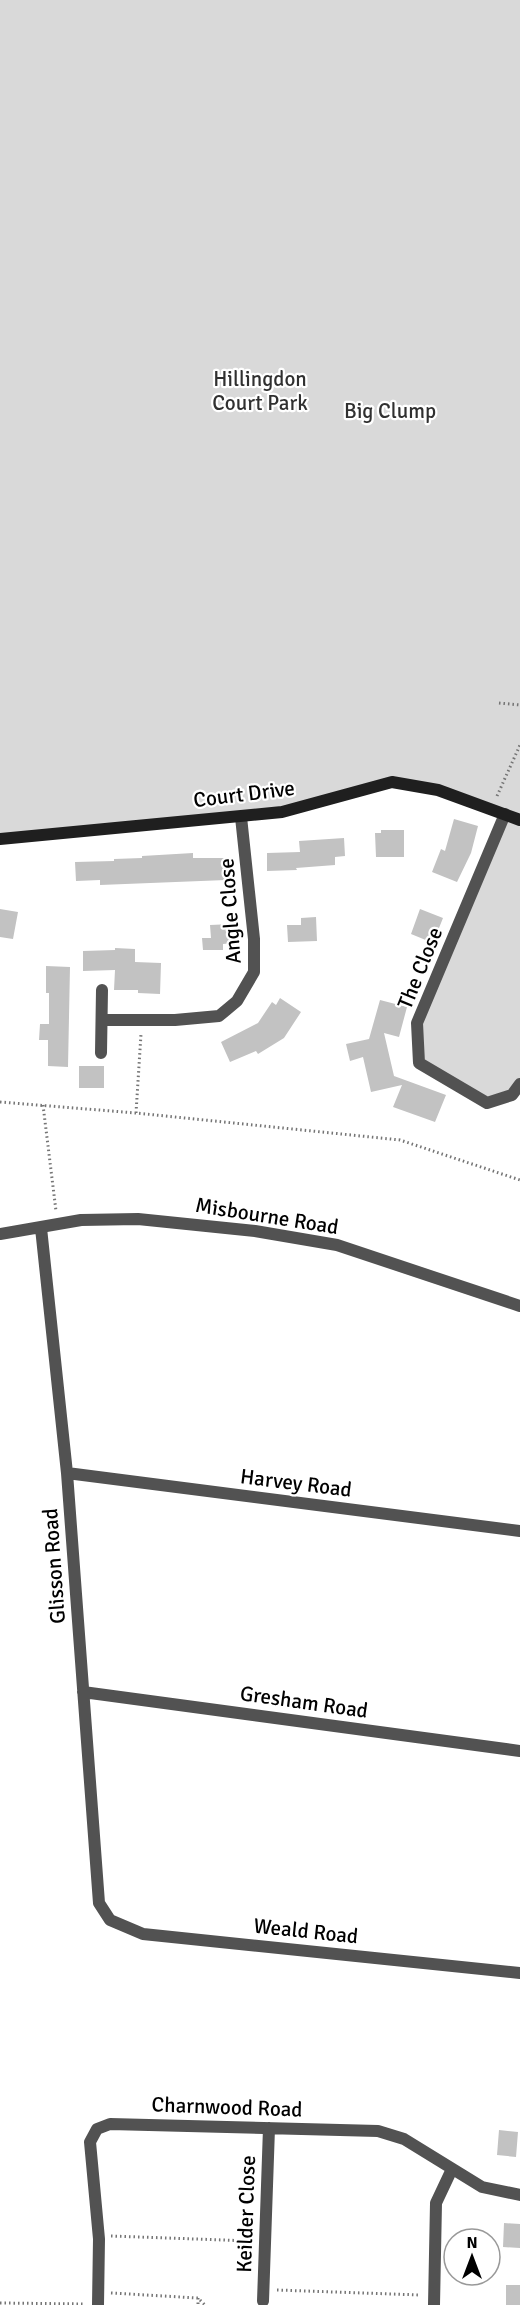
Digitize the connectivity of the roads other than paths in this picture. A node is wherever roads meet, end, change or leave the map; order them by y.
1 (505, 814) junction
2 (241, 817) junction
3 (520, 820) edge
4 (0, 839) edge
5 (102, 990) dead end
6 (102, 1020) junction
7 (101, 1053) dead end
8 (520, 1084) edge
9 (516, 1098) edge
10 (41, 1228) junction
11 (0, 1234) edge
12 (520, 1306) edge
13 (67, 1473) junction
14 (520, 1531) edge
15 (83, 1692) junction
16 (520, 1751) edge
17 (99, 1903) joint
18 (520, 1973) edge
19 (269, 2128) junction
20 (452, 2169) junction
21 (520, 2195) edge
22 (263, 2295) road end
23 (99, 2300) edge
24 (434, 2300) edge

1 - 2 street, Court Drive
1 - 3 street, Court Drive
1 - 9 street, The Close
2 - 4 street, Court Drive
2 - 6 street, Angle Close
5 - 6 street
6 - 7 street
8 - 9 street, The Close
10 - 11 street, Misbourne Road
10 - 12 street, Misbourne Road
10 - 13 street, Glisson Road
13 - 14 street, Harvey Road
13 - 15 street, Glisson Road
15 - 16 street, Gresham Road
15 - 17 street, Glisson Road
17 - 18 street, Weald Road
19 - 20 street, Charnwood Road
19 - 22 street, Keilder Close
19 - 23 street, Charnwood Road
20 - 21 street, Charnwood Road
20 - 24 street

